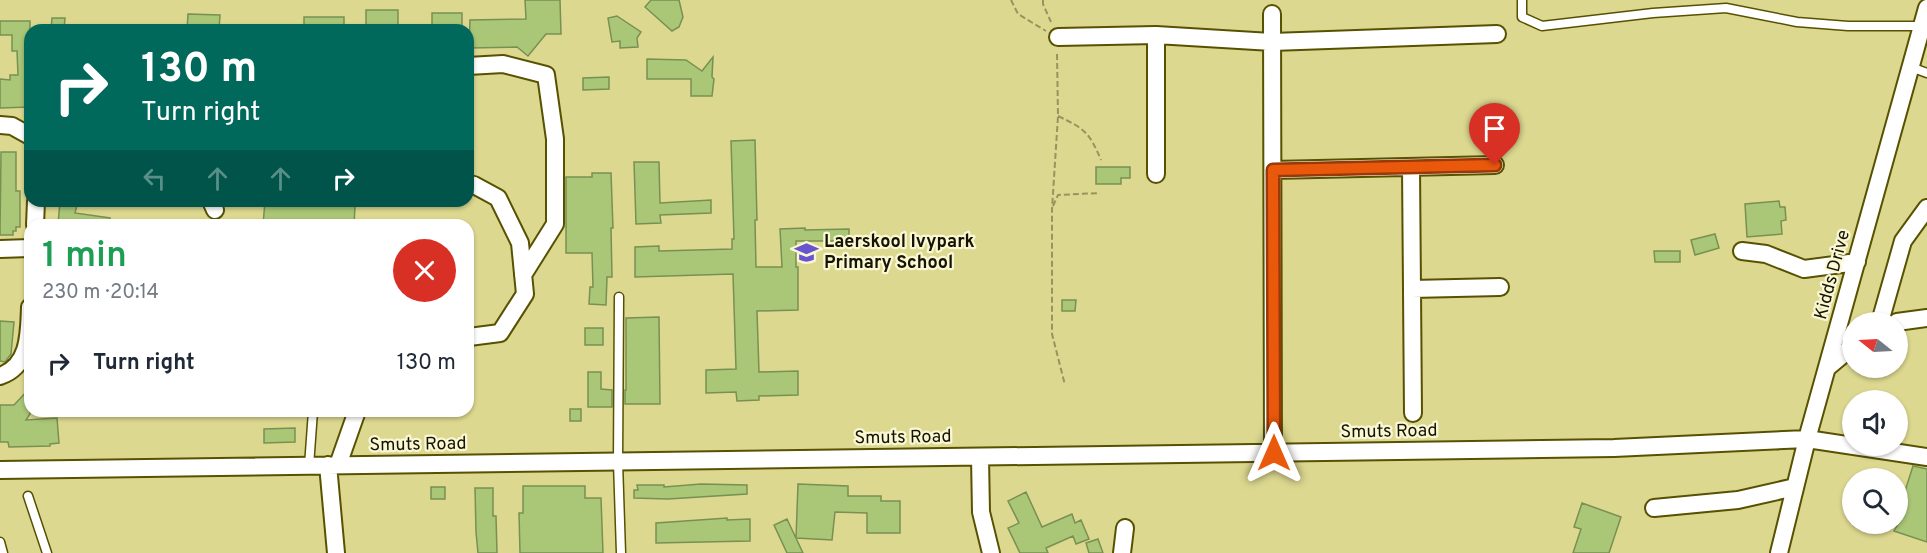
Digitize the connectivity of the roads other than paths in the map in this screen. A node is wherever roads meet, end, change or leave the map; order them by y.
1 (1522, 0) edge
2 (1927, 8) edge
3 (1272, 14) dead end
4 (1922, 26) junction
5 (1497, 34) dead end
6 (1156, 35) junction
7 (1058, 37) road end
8 (1272, 42) junction
9 (474, 66) edge
10 (1911, 67) junction
11 (1927, 73) edge
12 (6, 126) edge
13 (24, 134) edge
14 (1495, 165) dead end
15 (1411, 167) junction
16 (1273, 170) junction
17 (1156, 174) dead end
18 (474, 185) edge
19 (1927, 208) edge
20 (24, 248) edge
21 (0, 249) edge
22 (1742, 251) dead end
23 (1857, 262) junction
24 (523, 274) junction
25 (1500, 287) dead end
26 (1412, 289) junction
27 (619, 297) dead end
28 (1883, 312) edge
29 (1927, 318) edge
30 (1908, 321) edge
31 (474, 336) edge
32 (24, 351) edge
33 (1842, 355) edge
34 (1828, 367) junction
35 (7, 372) edge
36 (1413, 412) dead end
37 (313, 417) edge
38 (354, 417) edge
39 (1807, 440) junction
40 (1274, 453) junction
41 (980, 457) junction
42 (1927, 457) edge
43 (618, 462) junction
44 (333, 465) junction
45 (309, 466) junction
46 (0, 470) edge
47 (1796, 487) junction
48 (28, 496) dead end
49 (1654, 508) dead end
50 (1125, 528) dead end
51 (0, 542) edge
52 (3, 553) edge
53 (47, 553) edge
54 (336, 553) edge
55 (621, 553) edge
56 (991, 553) edge
57 (1122, 553) edge
58 (1779, 553) edge

1 - 4 lane
2 - 4 street, Kidds Drive
3 - 8 street
4 - 10 street, Kidds Drive
5 - 8 street
6 - 7 street
6 - 8 street
6 - 17 street
8 - 16 street
9 - 24 street
10 - 11 lane
10 - 23 street, Kidds Drive
12 - 13 street
14 - 15 street
15 - 16 street
15 - 26 street
16 - 40 street
18 - 24 street
19 - 28 street
20 - 21 street
22 - 23 street
23 - 34 street, Kidds Drive
24 - 31 street
25 - 26 street
26 - 36 street
27 - 43 lane
29 - 30 street
32 - 35 street
33 - 34 street
34 - 39 street, Kidds Drive
37 - 45 lane
38 - 44 street
39 - 40 street, Smuts Road
39 - 42 street, Smuts Road
39 - 47 street, Kidds Drive
40 - 41 street, Smuts Road
41 - 43 street, Smuts Road
41 - 56 street
43 - 44 street, Smuts Road
43 - 55 lane
44 - 45 street, Smuts Road
44 - 54 street
45 - 46 street, Smuts Road
47 - 49 street
47 - 58 street, Kidds Drive
48 - 53 lane
50 - 57 street
51 - 52 lane

